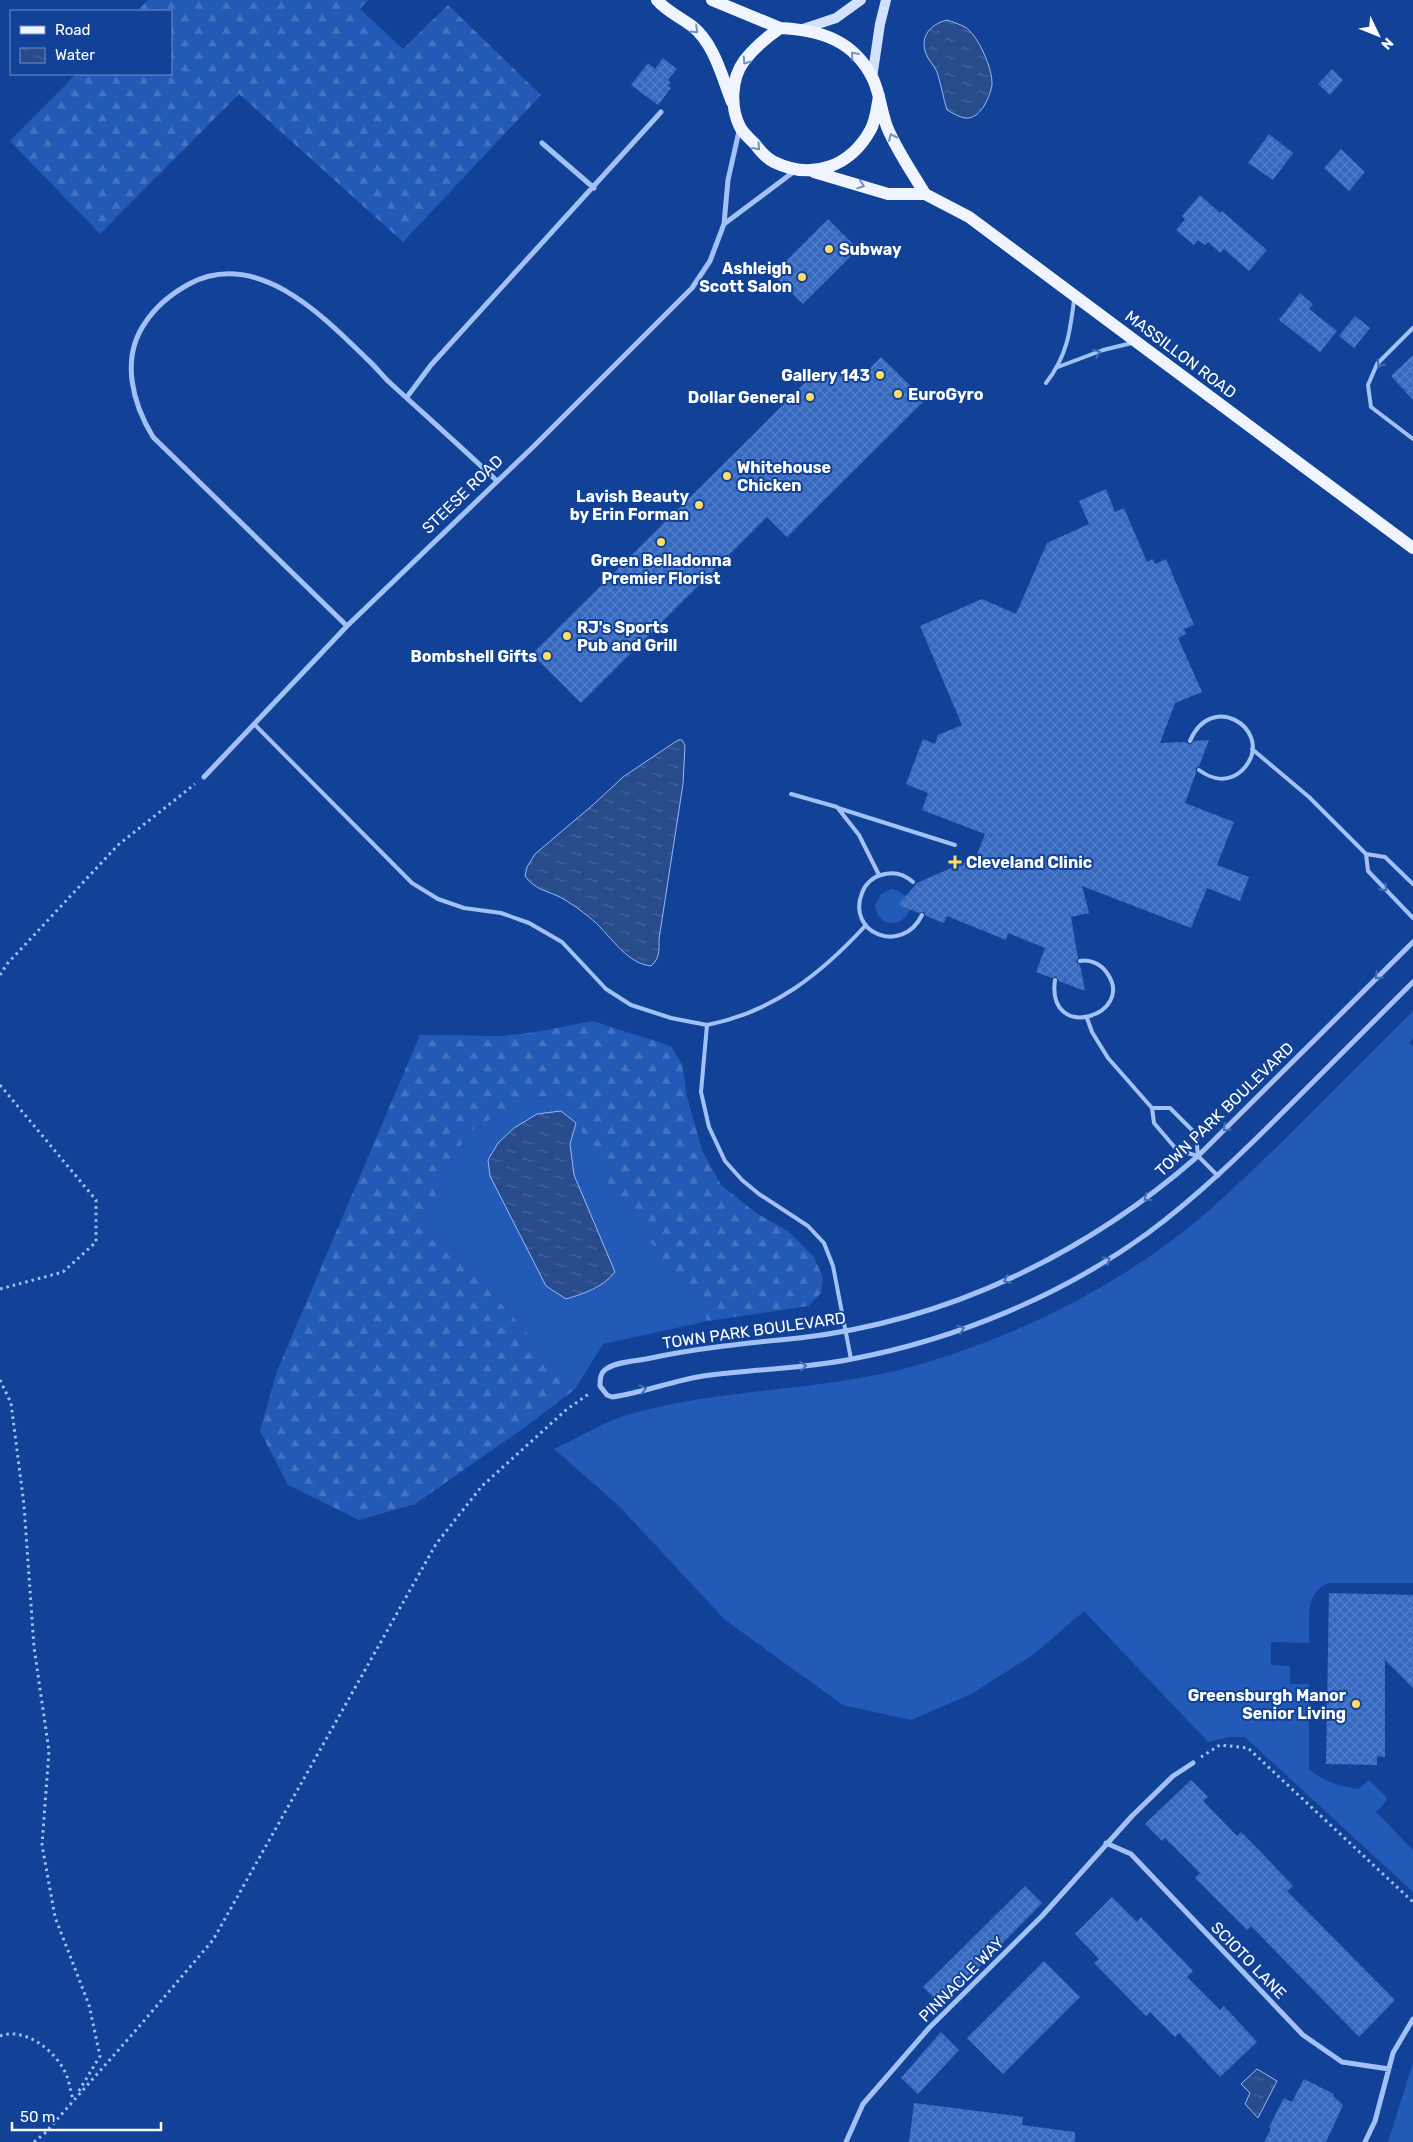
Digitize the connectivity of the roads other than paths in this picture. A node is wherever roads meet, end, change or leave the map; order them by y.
1 (657, 0) edge
2 (712, 0) edge
3 (861, 0) edge
4 (886, 0) edge
5 (780, 28) junction
6 (803, 29) junction
7 (872, 78) junction
8 (879, 96) junction
9 (733, 106) junction
10 (661, 112) dead end
11 (740, 127) junction
12 (542, 143) dead end
13 (797, 170) junction
14 (814, 172) junction
15 (594, 188) junction
16 (925, 194) junction
17 (724, 224) junction
18 (1075, 295) junction
19 (1413, 328) edge
20 (1137, 342) junction
21 (1058, 367) junction
22 (1046, 383) dead end
23 (407, 397) junction
24 (1413, 439) edge
25 (497, 481) junction
26 (1413, 548) edge
27 (347, 626) junction
28 (254, 724) junction
29 (1190, 741) dead end
30 (1252, 749) junction
31 (1198, 770) dead end
32 (204, 777) road end
33 (791, 794) dead end
34 (836, 807) junction
35 (955, 845) dead end
36 (1366, 854) junction
37 (879, 875) junction
38 (913, 882) dead end
39 (1413, 884) edge
40 (922, 915) dead end
41 (1413, 918) edge
42 (866, 925) junction
43 (1412, 945) edge
44 (1080, 960) dead end
45 (1055, 980) dead end
46 (1413, 982) edge
47 (1087, 1018) junction
48 (706, 1025) junction
49 (1152, 1108) junction
50 (1198, 1156) junction
51 (1218, 1176) junction
52 (845, 1331) junction
53 (851, 1360) junction
54 (1193, 1763) road end
55 (1106, 1843) junction
56 (1413, 2019) edge
57 (1389, 2069) junction
58 (846, 2142) edge
59 (1365, 2142) edge

1 -> 9 main road
2 - 5 main road
3 - 6 street
4 - 7 street
5 - 6 main road
5 -> 9 main road
7 -> 6 main road
7 - 8 main road
8 - 14 main road
16 -> 8 main road
9 - 11 main road
10 - 15 street
11 -> 13 main road
11 - 17 street, STEESE ROAD
12 - 15 street
13 - 14 main road
13 - 17 street
14 -> 16 main road, MASSILLON ROAD
15 - 23 street
16 - 18 main road, MASSILLON ROAD
17 - 25 street, STEESE ROAD
18 - 20 main road, MASSILLON ROAD
18 - 21 lane
19 -> 24 lane
21 -> 20 lane
20 - 26 main road, MASSILLON ROAD
21 - 22 lane
23 - 25 street
23 - 27 street
25 - 27 street, STEESE ROAD
27 - 28 street, STEESE ROAD
28 - 32 street, STEESE ROAD
28 - 48 lane
29 - 30 lane
30 - 31 lane
30 - 36 lane
33 - 34 lane
34 - 35 lane
34 - 37 lane
36 - 39 lane
36 -> 41 lane
37 - 38 lane
37 - 42 lane
40 - 42 lane
42 - 48 lane
43 -> 50 street, TOWN PARK BOULEVARD
44 - 47 lane
45 - 47 lane
46 - 51 street
47 - 49 lane
48 - 52 lane
49 - 50 lane
49 - 50 lane
50 - 51 lane
50 -> 52 street, TOWN PARK BOULEVARD
53 -> 51 street
52 - 53 lane
52 -> 53 street, TOWN PARK BOULEVARD
54 - 55 street, PINNACLE WAY
55 - 57 street, SCIOTO LANE
55 - 58 street, PINNACLE WAY
56 - 57 street
57 - 59 street

